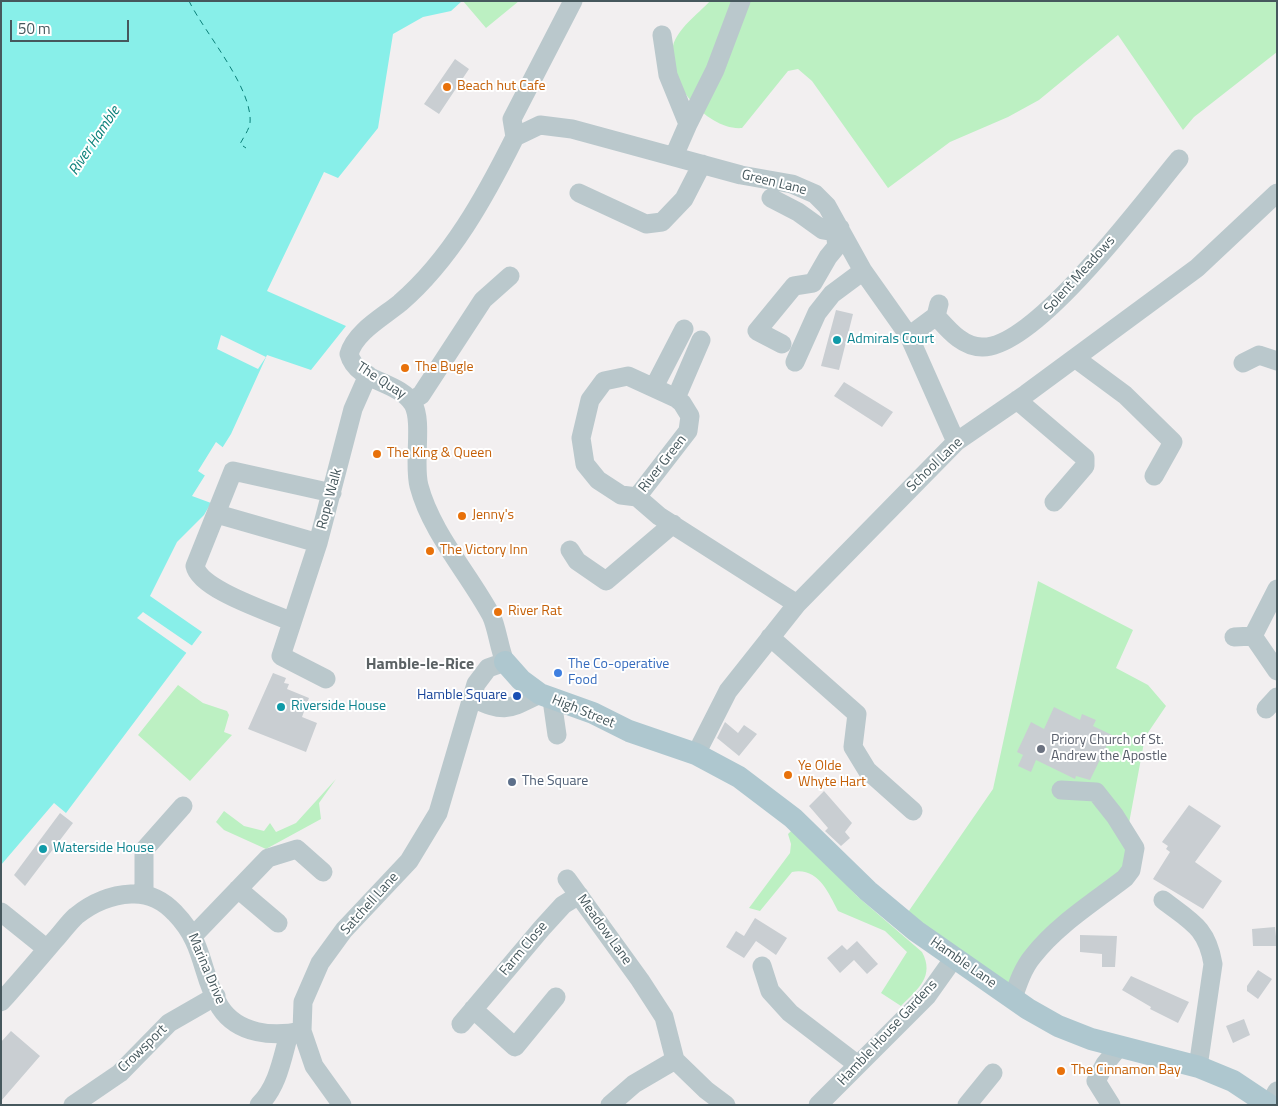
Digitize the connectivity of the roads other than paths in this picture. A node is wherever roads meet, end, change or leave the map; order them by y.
1 (573, 1) edge
2 (741, 1) edge
3 (662, 35) dead end
4 (688, 124) junction
5 (515, 137) junction
6 (674, 156) junction
7 (1179, 159) dead end
8 (702, 164) junction
9 (579, 193) dead end
10 (1277, 194) edge
11 (770, 198) dead end
12 (838, 230) junction
13 (863, 271) junction
14 (510, 276) dead end
15 (684, 329) dead end
16 (909, 336) junction
17 (701, 340) dead end
18 (782, 344) dead end
19 (1075, 358) junction
20 (1277, 361) edge
21 (795, 362) dead end
22 (1243, 363) dead end
23 (368, 376) junction
24 (654, 386) junction
25 (676, 398) junction
26 (1017, 400) junction
27 (411, 401) junction
28 (956, 442) junction
29 (1154, 476) dead end
30 (332, 493) junction
31 (637, 497) junction
32 (1054, 502) dead end
33 (217, 514) junction
34 (673, 524) junction
35 (318, 543) junction
36 (570, 550) dead end
37 (1277, 590) edge
38 (797, 604) junction
39 (292, 622) junction
40 (1254, 636) junction
41 (770, 637) junction
42 (1234, 637) dead end
43 (505, 662) junction
44 (1272, 665) edge
45 (326, 678) dead end
46 (546, 697) junction
47 (472, 698) junction
48 (557, 735) dead end
49 (696, 754) junction
50 (1061, 790) dead end
51 (183, 806) dead end
52 (913, 811) dead end
53 (323, 872) dead end
54 (567, 879) dead end
55 (238, 889) junction
56 (144, 894) junction
57 (579, 895) junction
58 (1163, 900) dead end
59 (1, 912) edge
60 (278, 923) dead end
61 (193, 936) junction
62 (48, 949) junction
63 (954, 958) junction
64 (762, 966) dead end
65 (216, 996) junction
66 (556, 997) dead end
67 (1013, 998) junction
68 (1, 1002) edge
69 (473, 1009) junction
70 (461, 1024) dead end
71 (296, 1032) junction
72 (1119, 1047) junction
73 (675, 1060) junction
74 (858, 1065) junction
75 (1198, 1067) junction
76 (992, 1073) dead end
77 (1277, 1090) edge
78 (73, 1105) edge
79 (259, 1105) edge
80 (342, 1105) edge
81 (610, 1105) edge
82 (726, 1105) edge
83 (818, 1105) edge
84 (966, 1105) edge
85 (1111, 1105) edge
86 (1269, 1105) edge

1 - 5 street
2 - 4 street
3 - 4 street
4 - 6 street
5 - 6 street, Green Lane
5 - 23 street, The Quay
6 - 8 street, Green Lane
7 - 16 street, Solent Meadows
8 - 9 street
8 - 12 street, Green Lane
10 - 19 street, School Lane
11 - 12 street
12 - 13 street, Green Lane
12 - 18 street
13 - 16 street, Green Lane
13 - 21 street
14 - 27 street
15 - 24 street
16 - 28 street, Green Lane
17 - 25 street
19 - 26 street, School Lane
19 - 29 street
20 - 22 street
23 - 27 street, The Quay
23 - 30 street, Rope Walk
24 - 25 street, River Green
24 - 31 street, River Green
25 - 31 street, River Green
26 - 28 street, School Lane
26 - 32 street
27 - 43 street, The Quay
28 - 38 street, School Lane
30 - 33 street
30 - 35 street, Rope Walk
31 - 34 street, River Green
33 - 35 street
33 - 39 street
34 - 36 street
34 - 38 street, River Green
35 - 39 street, Rope Walk
37 - 40 street
38 - 41 street, School Lane
39 - 45 street, Rope Walk
40 - 42 street
40 - 44 street
41 - 49 street, School Lane
41 - 52 street
43 - 46 main road
43 - 47 street
46 - 47 street, High Street
46 - 48 street
46 - 49 main road, High Street
47 - 71 street, Satchell Lane
49 - 63 main road, Hamble Lane
50 - 67 street
51 - 56 street
53 - 55 street
54 - 57 street, Meadow Lane
55 - 60 street
55 - 61 street
56 - 61 street, Marina Drive
56 - 62 street, Marina Drive
57 - 69 street, Farm Close
57 - 73 street, Meadow Lane
58 - 75 street
59 - 62 street
61 - 65 street, Marina Drive
62 - 68 street, Marina Drive
63 - 67 main road, Hamble Lane
63 - 74 street, Hamble House Gardens
64 - 74 street
65 - 71 street, Marina Drive
65 - 78 street, Crowsport
66 - 69 street
67 - 72 main road, Hamble Lane
69 - 70 street, Farm Close
71 - 79 street
71 - 80 street, Satchell Lane
72 - 75 main road, Hamble Lane
72 - 85 street
73 - 81 street
73 - 82 street
74 - 83 street, Hamble House Gardens
75 - 86 main road, Hamble Lane
76 - 84 street
77 - 86 street

